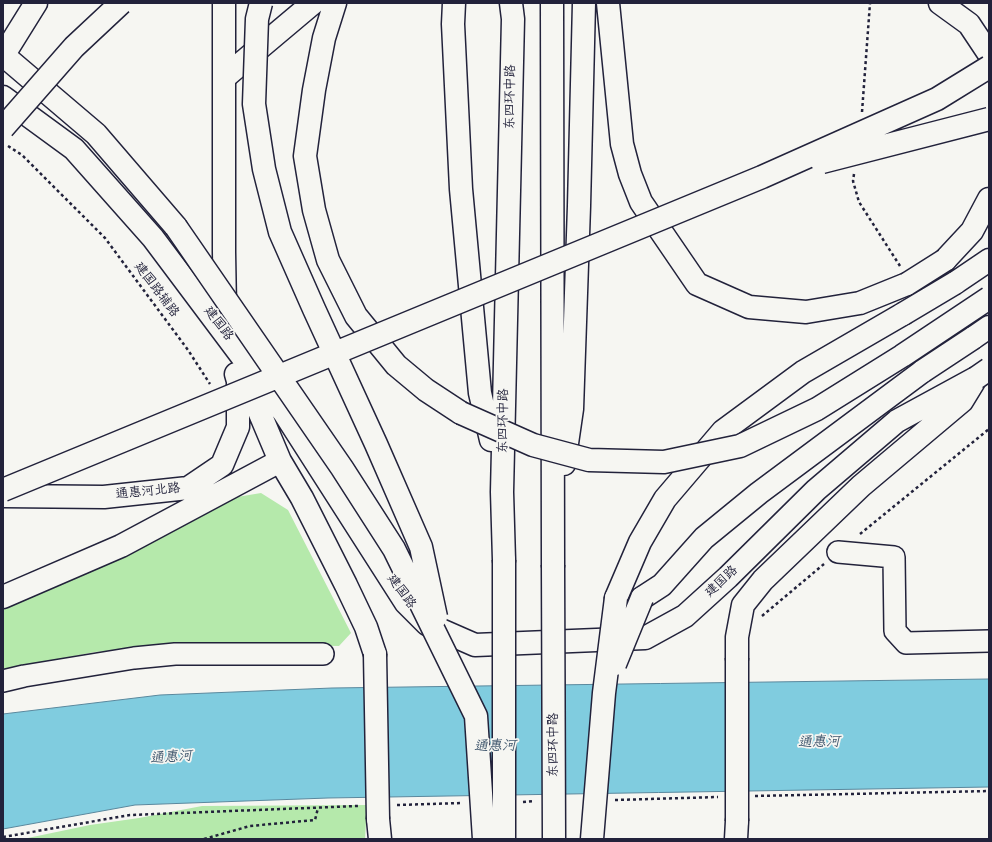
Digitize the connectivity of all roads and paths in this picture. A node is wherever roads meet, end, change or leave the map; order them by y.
1 (36, 3) edge
2 (122, 3) edge
3 (224, 3) edge
4 (261, 3) edge
5 (313, 3) edge
6 (335, 3) edge
7 (454, 3) edge
8 (511, 3) edge
9 (552, 3) edge
10 (584, 3) edge
11 (608, 3) edge
12 (870, 3) edge
13 (940, 3) edge
14 (989, 54) edge
15 (3, 57) edge
16 (989, 67) edge
17 (225, 77) junction
18 (3, 97) edge
19 (861, 116) dead end
20 (989, 119) edge
21 (3, 128) edge
22 (3, 143) edge
23 (854, 174) dead end
24 (762, 177) junction
25 (989, 199) edge
26 (989, 260) edge
27 (904, 275) junction
28 (989, 298) edge
29 (981, 332) edge
30 (226, 335) junction
31 (982, 374) edge
32 (213, 388) dead end
33 (989, 429) edge
34 (280, 461) junction
35 (3, 490) edge
36 (502, 492) junction
37 (3, 496) edge
38 (553, 531) junction
39 (838, 552) junction
40 (3, 597) edge
41 (737, 637) junction
42 (989, 641) edge
43 (324, 654) dead end
44 (444, 654) junction
45 (3, 681) edge
46 (604, 693) junction
47 (318, 808) dead end
48 (379, 829) edge
49 (736, 830) edge
50 (204, 839) edge
51 (484, 839) edge
52 (504, 839) edge
53 (554, 839) edge
54 (592, 839) edge

1 - 15 main road
2 - 21 main road, bridge
3 - 17 main road
4 - 44 main road, bridge
5 - 17 main road
6 - 28 main road, bridge
7 - 36 main road
8 - 36 main road, 东四环中路
9 - 38 main road, 东四环中路
10 - 38 main road
11 - 27 main road
12 - 19 path
13 - 14 main road
15 - 44 main road, bridge
16 - 24 main road, bridge
17 - 30 main road
18 - 30 main road, 建国路
20 - 24 main road, bridge
22 - 32 path, 建国路辅路
23 - 27 path
24 - 35 main road, bridge
25 - 27 main road, bridge
26 - 46 main road, bridge
29 - 46 main road, bridge
30 - 31 main road, 建国路
30 - 34 main road
30 - 37 main road, 通惠河北路
31 - 41 main road
33 - 39 path
34 - 40 main road, 通惠河北路
34 - 48 main road, bridge
36 - 52 main road, 东四环中路, bridge
38 - 53 main road, 东四环中路, bridge
39 - 41 path
39 - 42 street
41 - 49 main road, bridge
43 - 45 street
44 - 51 main road, bridge
46 - 54 main road, bridge
47 - 50 path

